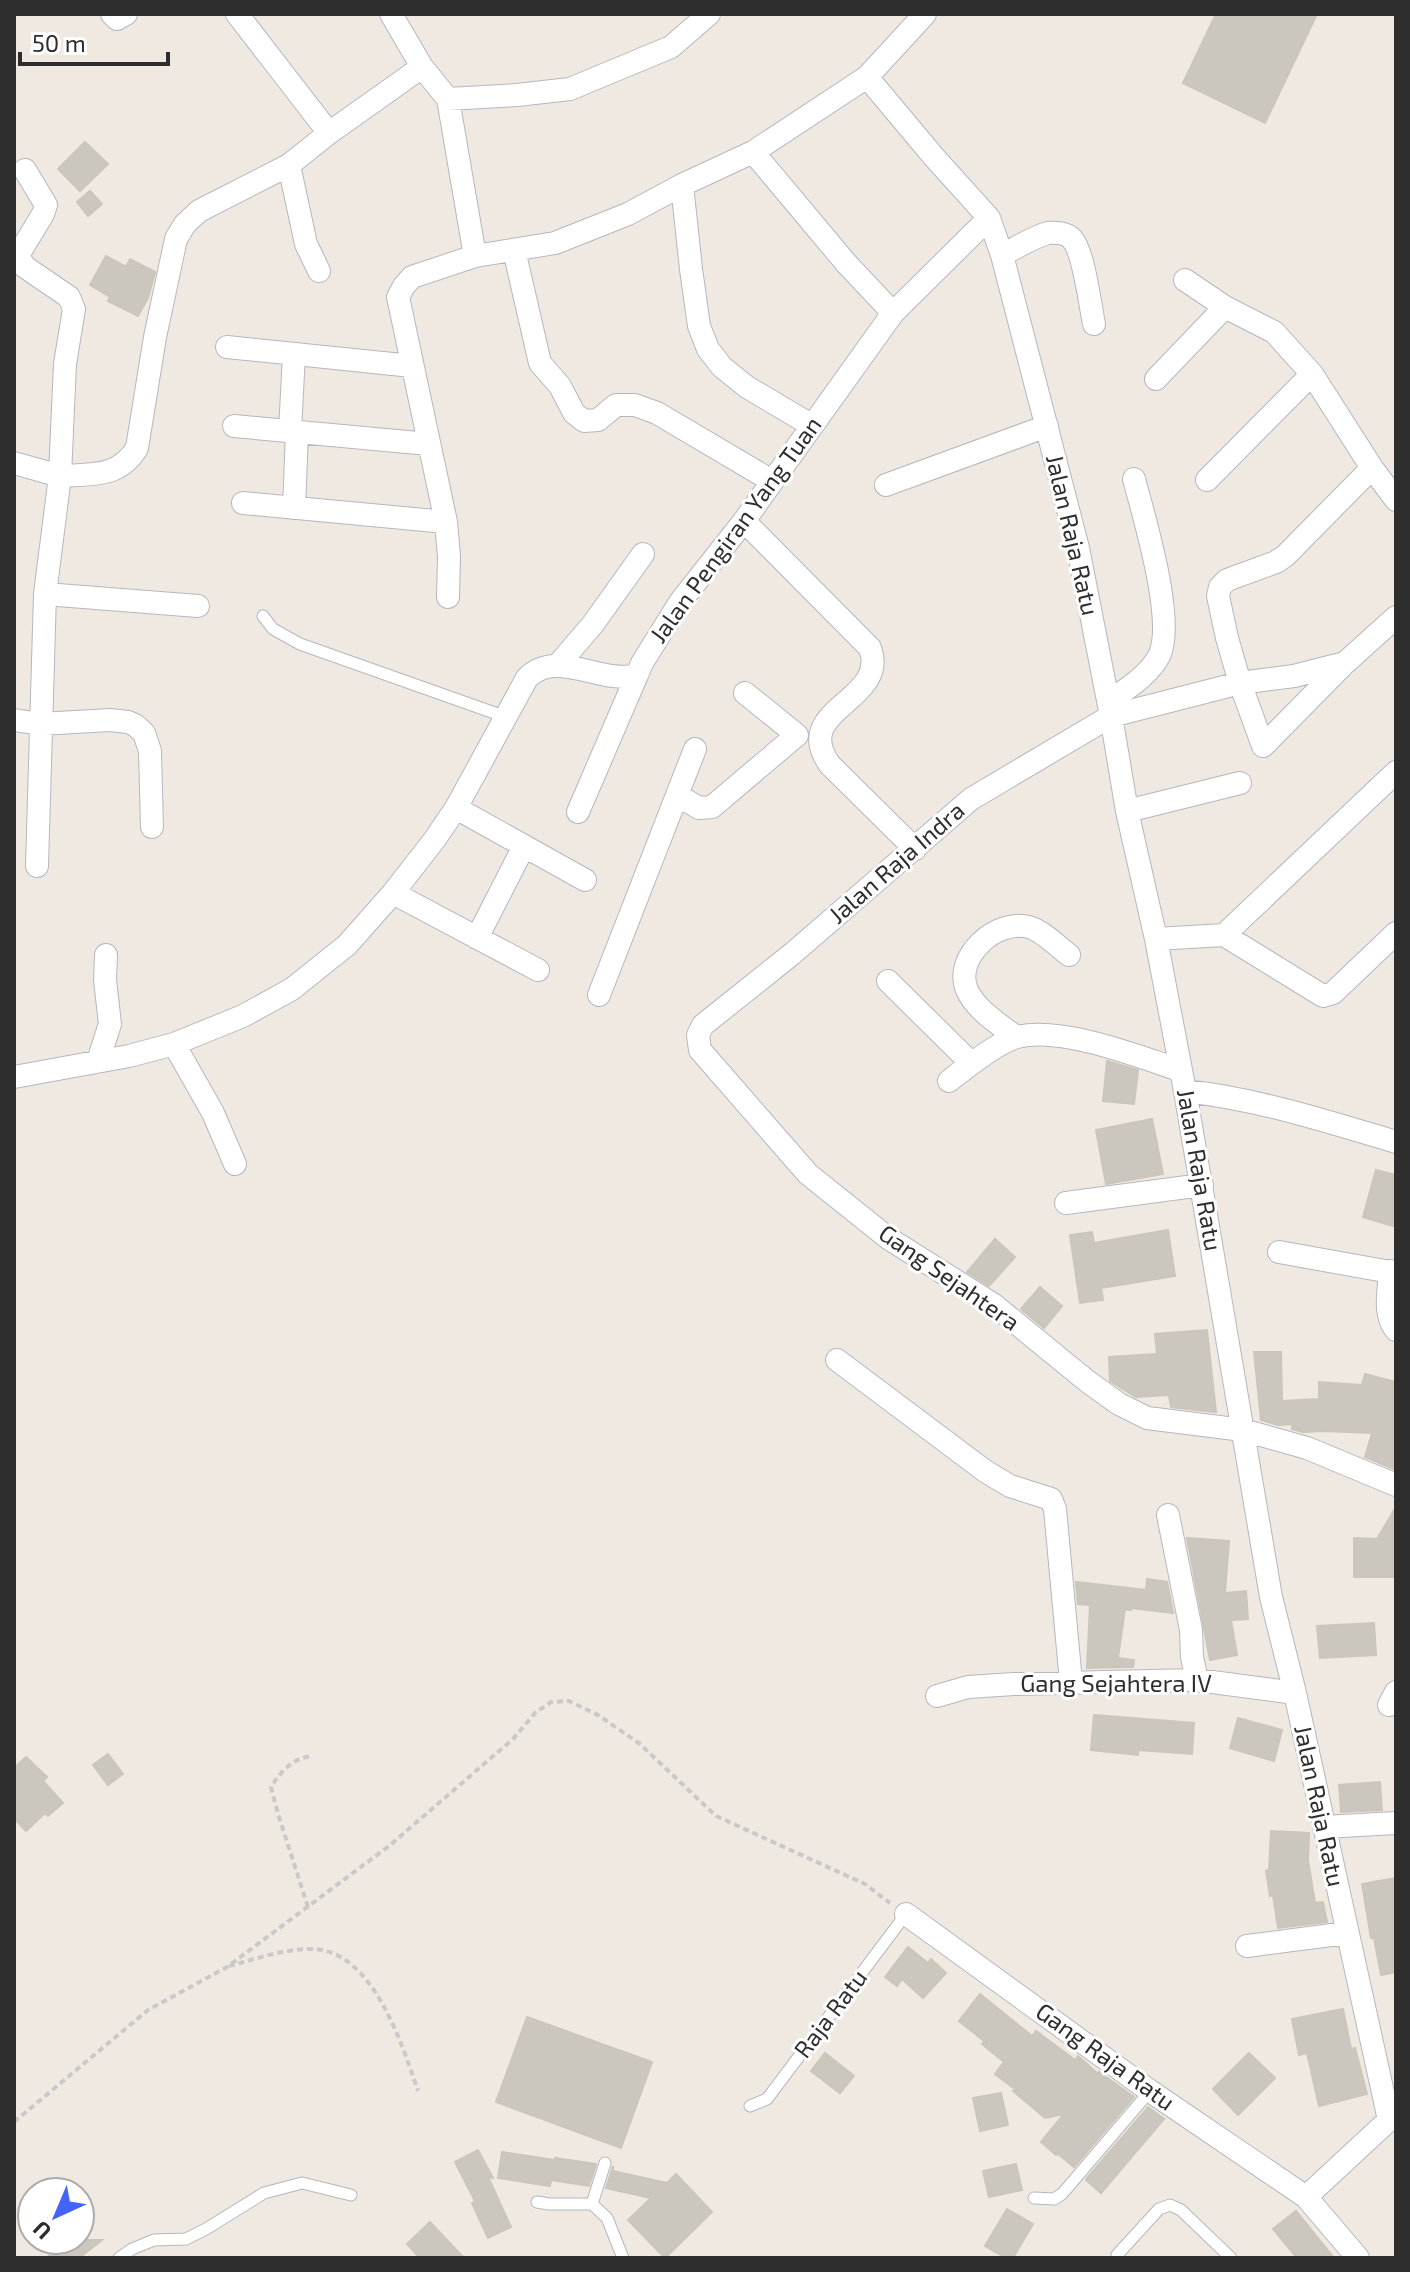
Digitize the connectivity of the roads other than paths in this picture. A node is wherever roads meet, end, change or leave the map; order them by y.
1 (112, 14) edge
2 (126, 14) edge
3 (237, 14) edge
4 (391, 14) edge
5 (709, 14) edge
6 (925, 14) edge
7 (422, 67) junction
8 (867, 77) junction
9 (448, 99) junction
10 (329, 133) junction
11 (753, 152) junction
12 (289, 165) junction
13 (25, 170) dead end
14 (682, 185) junction
15 (989, 218) junction
16 (514, 250) junction
17 (1002, 255) junction
18 (475, 256) junction
19 (319, 271) dead end
20 (1185, 280) dead end
21 (1225, 307) junction
22 (893, 313) junction
23 (1094, 324) dead end
24 (227, 347) dead end
25 (294, 354) junction
26 (412, 366) junction
27 (1312, 374) junction
28 (1156, 379) dead end
29 (811, 425) junction
30 (234, 426) dead end
31 (1047, 426) junction
32 (294, 432) junction
33 (429, 444) junction
34 (14, 463) edge
35 (1372, 468) junction
36 (60, 476) junction
37 (1134, 479) dead end
38 (1207, 480) dead end
39 (772, 481) junction
40 (886, 485) dead end
41 (1396, 500) edge
42 (243, 503) dead end
43 (294, 508) junction
44 (744, 521) junction
45 (446, 522) junction
46 (643, 554) dead end
47 (45, 594) junction
48 (448, 597) dead end
49 (198, 606) dead end
50 (263, 616) dead end
51 (1396, 617) edge
52 (1345, 663) junction
53 (558, 665) junction
54 (637, 675) junction
55 (1240, 683) junction
56 (745, 693) dead end
57 (1116, 710) junction
58 (506, 717) junction
59 (14, 720) edge
60 (40, 724) junction
61 (820, 734) junction
62 (797, 735) junction
63 (695, 749) dead end
64 (1396, 772) edge
65 (1240, 783) dead end
66 (677, 795) junction
67 (456, 808) junction
68 (1127, 811) junction
69 (578, 812) dead end
70 (152, 827) dead end
71 (524, 846) junction
72 (915, 849) junction
73 (37, 866) dead end
74 (585, 880) dead end
75 (393, 893) junction
76 (1396, 933) edge
77 (1224, 935) junction
78 (477, 938) junction
79 (1156, 939) junction
80 (106, 955) dead end
81 (1069, 955) dead end
82 (538, 970) dead end
83 (888, 981) dead end
84 (599, 995) dead end
85 (1016, 1037) junction
86 (174, 1044) junction
87 (700, 1050) joint
88 (98, 1061) junction
89 (971, 1063) junction
90 (14, 1077) edge
91 (949, 1081) dead end
92 (1183, 1081) junction
93 (1396, 1142) edge
94 (235, 1164) dead end
95 (1202, 1185) junction
96 (1066, 1203) dead end
97 (1279, 1252) dead end
98 (1393, 1272) edge
99 (1396, 1330) edge
100 (837, 1360) dead end
101 (1243, 1430) junction
102 (1396, 1485) edge
103 (1168, 1515) dead end
104 (1197, 1680) junction
105 (1071, 1682) junction
106 (1295, 1693) junction
107 (937, 1696) dead end
108 (1396, 1823) edge
109 (1324, 1827) junction
110 (906, 1914) joint
111 (1347, 1933) junction
112 (1247, 1946) dead end
113 (1150, 2091) junction
114 (750, 2106) dead end
115 (605, 2163) dead end
116 (351, 2195) dead end
117 (1306, 2197) junction
118 (1034, 2198) dead end
119 (537, 2202) dead end
120 (592, 2204) junction
121 (1117, 2255) dead end
122 (119, 2258) edge
123 (623, 2258) edge
124 (1231, 2258) edge
125 (1358, 2258) edge

1 - 2 street
3 - 10 street
4 - 7 street
5 - 9 street
6 - 8 street
7 - 9 street
7 - 10 street
8 - 11 street
8 - 15 street, Jalan Raja Ratu
9 - 18 street
10 - 12 street
11 - 14 street
11 - 22 street
12 - 19 street
12 - 36 street
13 - 36 street
14 - 16 street
14 - 29 street
15 - 17 street, Jalan Raja Ratu
15 - 22 street, Jalan Pengiran Yang Tuan
16 - 18 street
16 - 39 street
17 - 23 street
17 - 31 street, Jalan Raja Ratu
18 - 26 street
20 - 21 street
21 - 27 street
21 - 28 street
22 - 29 street, Jalan Pengiran Yang Tuan
24 - 25 street
25 - 26 street
25 - 32 street
26 - 33 street
27 - 35 street
27 - 38 street
29 - 39 street, Jalan Pengiran Yang Tuan
30 - 32 street
31 - 40 street
31 - 57 street, Jalan Raja Ratu
32 - 33 street
32 - 43 street
33 - 45 street
34 - 36 street
35 - 41 street
35 - 55 street
36 - 47 street
37 - 57 street
39 - 44 street, Jalan Pengiran Yang Tuan
42 - 43 street
43 - 45 street
44 - 54 street, Jalan Pengiran Yang Tuan
44 - 61 street
45 - 48 street
46 - 53 street
47 - 49 street
47 - 60 street
50 - 58 lane
51 - 52 street
52 - 55 street
52 - 55 street
53 - 54 street
53 - 58 street
54 - 69 street, Jalan Pengiran Yang Tuan
55 - 57 street
56 - 62 street
57 - 68 street, Jalan Raja Ratu
57 - 72 street, Jalan Raja Indra
58 - 67 street
59 - 60 street
60 - 70 street
60 - 73 street
61 - 62 street
61 - 72 street
62 - 66 street
63 - 66 street
64 - 77 street
65 - 68 street
66 - 84 street
67 - 71 street
67 - 75 street
68 - 79 street, Jalan Raja Ratu
71 - 74 street
71 - 78 street
72 - 87 street, Jalan Raja Indra
75 - 78 street
75 - 86 street
76 - 77 street
77 - 79 street
78 - 82 street
79 - 92 street, Jalan Raja Ratu
80 - 88 street
81 - 85 street
83 - 89 street
85 - 89 street
85 - 92 street
86 - 88 street
86 - 94 street
87 - 101 street, Gang Sejahtera
88 - 90 street
89 - 91 street
92 - 93 street
92 - 95 street, Jalan Raja Ratu
95 - 96 street
95 - 101 street, Jalan Raja Ratu
97 - 98 street
98 - 99 street
100 - 105 street
101 - 102 street, Gang Sejahtera
101 - 106 street, Jalan Raja Ratu
103 - 104 street
104 - 105 street, Gang Sejahtera IV
104 - 106 street, Gang Sejahtera IV
105 - 107 street, Gang Sejahtera IV
106 - 109 street, Jalan Raja Ratu
108 - 109 street
109 - 111 street, Jalan Raja Ratu
110 - 113 street, Gang Raja Ratu
110 - 114 lane, Raja Ratu
111 - 112 street
111 - 117 street, Jalan Raja Ratu
113 - 117 street, Gang Raja Ratu
113 - 118 lane
115 - 120 lane
116 - 122 lane
117 - 125 street
119 - 120 lane
120 - 123 lane
121 - 124 lane

